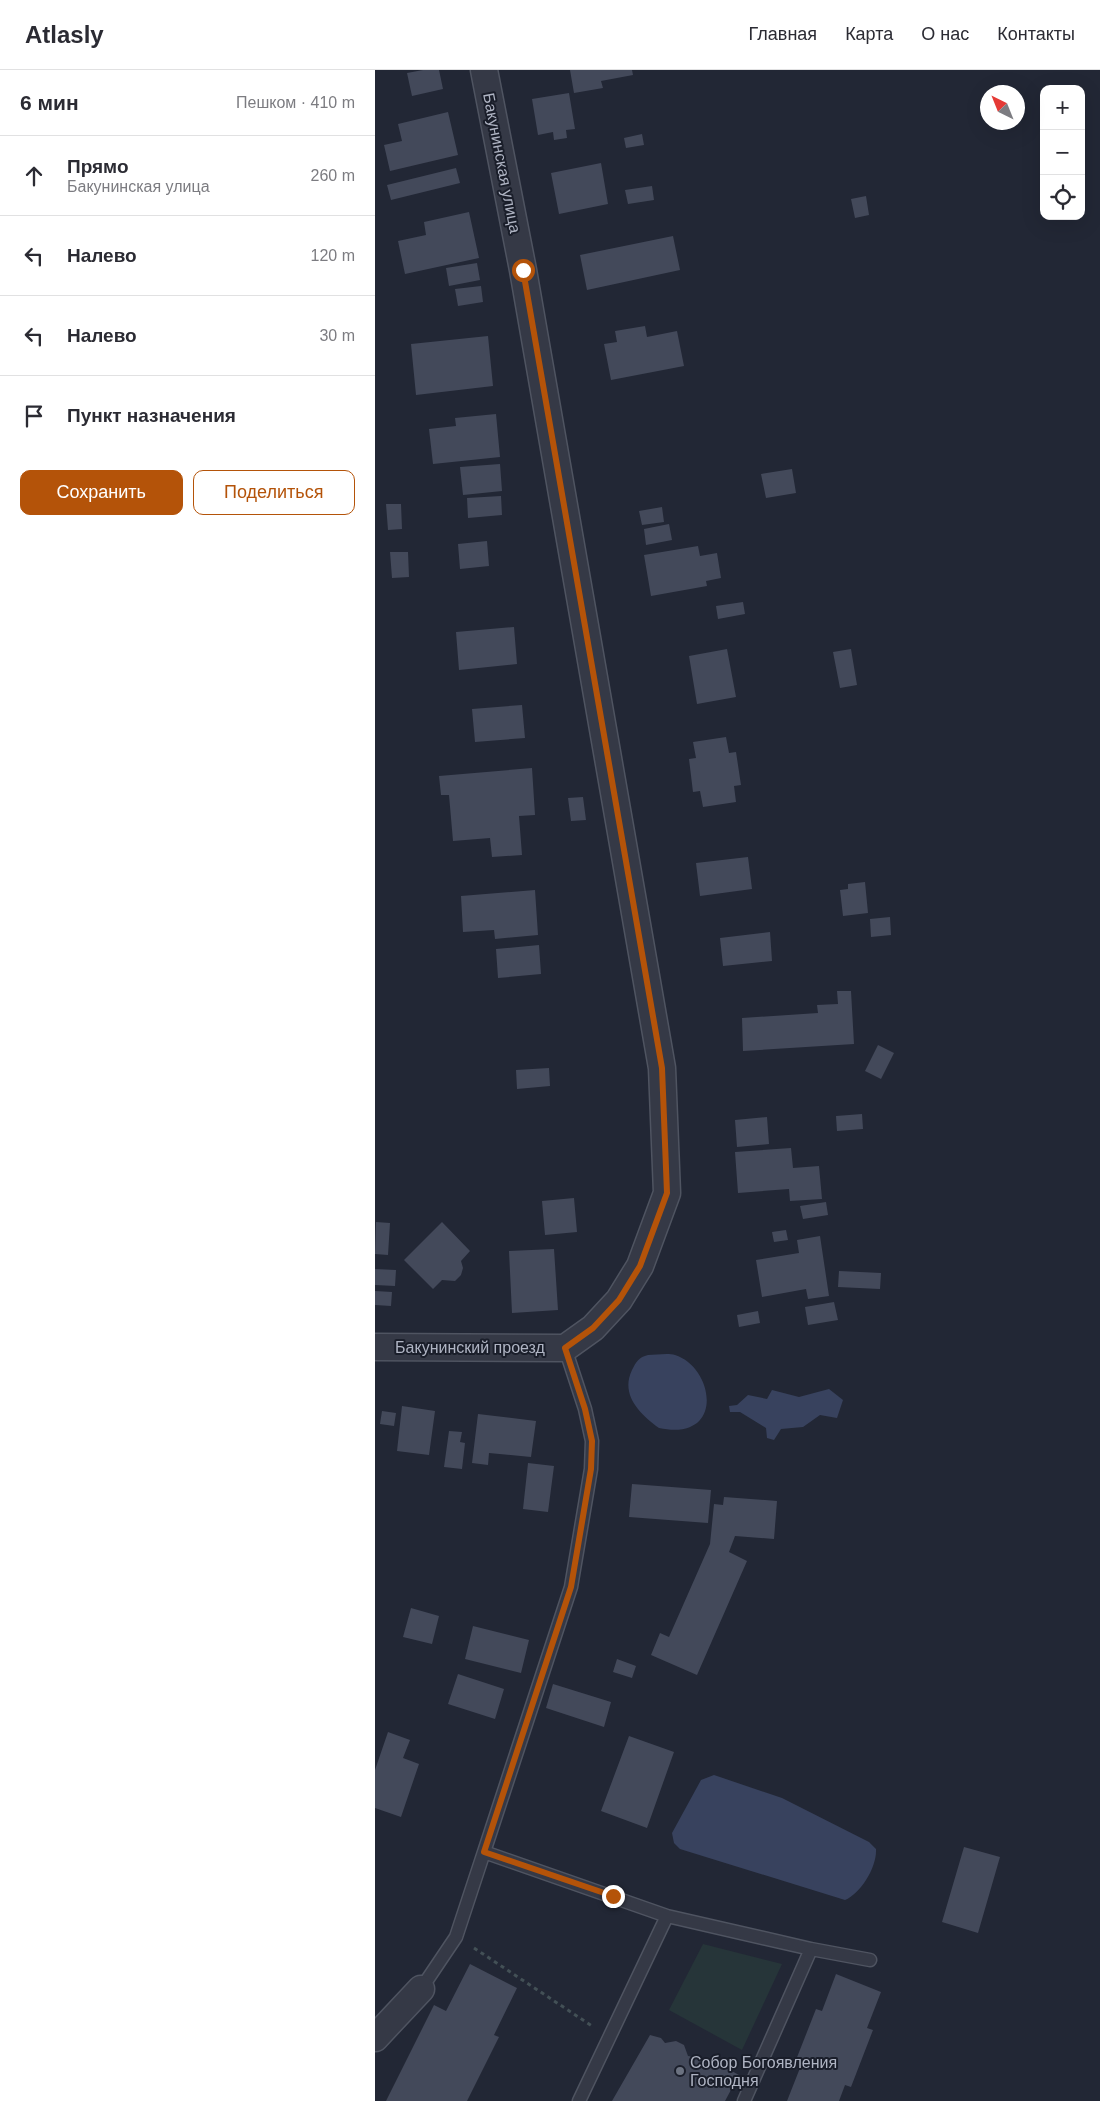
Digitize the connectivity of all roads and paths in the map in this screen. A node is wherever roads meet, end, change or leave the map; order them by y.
1 (484, 70) edge
2 (375, 1348) edge
3 (565, 1348) junction
4 (484, 1852) junction
5 (667, 1916) junction
6 (456, 1936) junction
7 (811, 1949) junction
8 (871, 1960) dead end
9 (421, 1989) joint
10 (375, 2038) edge
11 (609, 2038) junction
12 (579, 2101) edge
13 (743, 2101) edge

1 - 3 street, Бакунинская улица
2 - 3 street, Бакунинский проезд
3 - 4 lane
4 - 5 lane
4 - 6 lane
5 - 7 lane
5 - 11 lane
6 - 9 lane
6 - 11 path
7 - 8 lane
7 - 13 lane
9 - 10 street
11 - 12 lane

